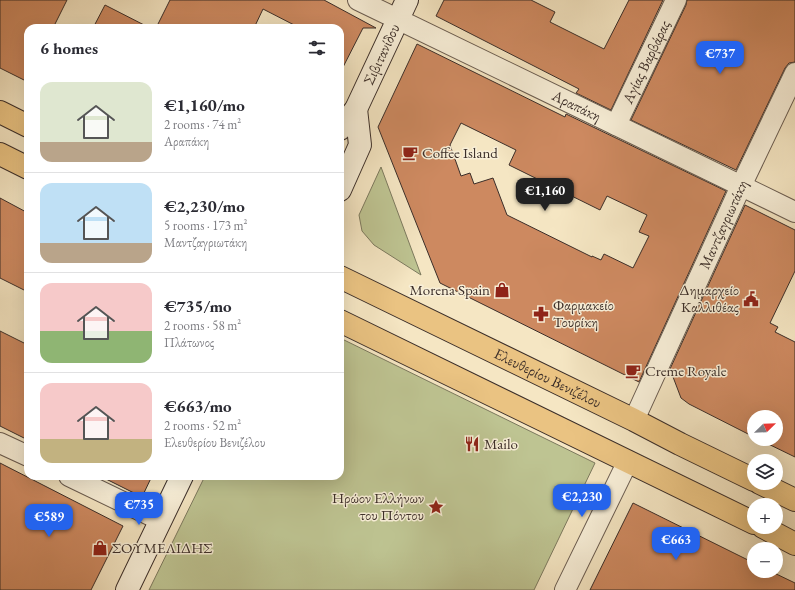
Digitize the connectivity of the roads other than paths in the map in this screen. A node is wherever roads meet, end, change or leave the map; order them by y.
1 (358, 0) edge
2 (407, 0) edge
3 (676, 0) edge
4 (398, 20) junction
5 (795, 73) edge
6 (356, 109) junction
7 (0, 112) edge
8 (24, 124) edge
9 (344, 124) edge
10 (616, 125) junction
11 (0, 154) edge
12 (24, 166) edge
13 (344, 181) edge
14 (742, 186) junction
15 (795, 212) edge
16 (344, 279) edge
17 (344, 323) edge
18 (634, 420) junction
19 (0, 443) edge
20 (24, 454) edge
21 (628, 461) junction
22 (747, 477) edge
23 (77, 480) edge
24 (180, 480) edge
25 (774, 490) edge
26 (795, 500) edge
27 (747, 519) edge
28 (160, 520) junction
29 (776, 534) edge
30 (795, 544) edge
31 (127, 590) edge
32 (565, 590) edge

1 - 4 street, Αραπάκη
2 - 4 main road, Σιβιτανίδου
3 - 10 street, Αγίας Βαρβάρας
4 - 6 main road, Σιβιτανίδου
4 - 10 street, Αραπάκη
5 - 14 street, Μαντζαγριωτάκη
6 - 9 main road, Σιβιτανίδου
6 - 13 main road
7 - 8 main road
10 - 14 street, Αραπάκη
11 - 12 main road
14 - 15 street, Αραπάκη
14 - 18 street, Μαντζαγριωτάκη
16 - 18 main road, Ελευθερίου Βενιζέλου
17 - 21 main road
18 - 22 main road, Ελευθερίου Βενιζέλου
19 - 20 street
21 - 27 main road
21 - 32 street
23 - 28 street
24 - 28 main road
25 - 26 main road
28 - 31 main road
29 - 30 main road

